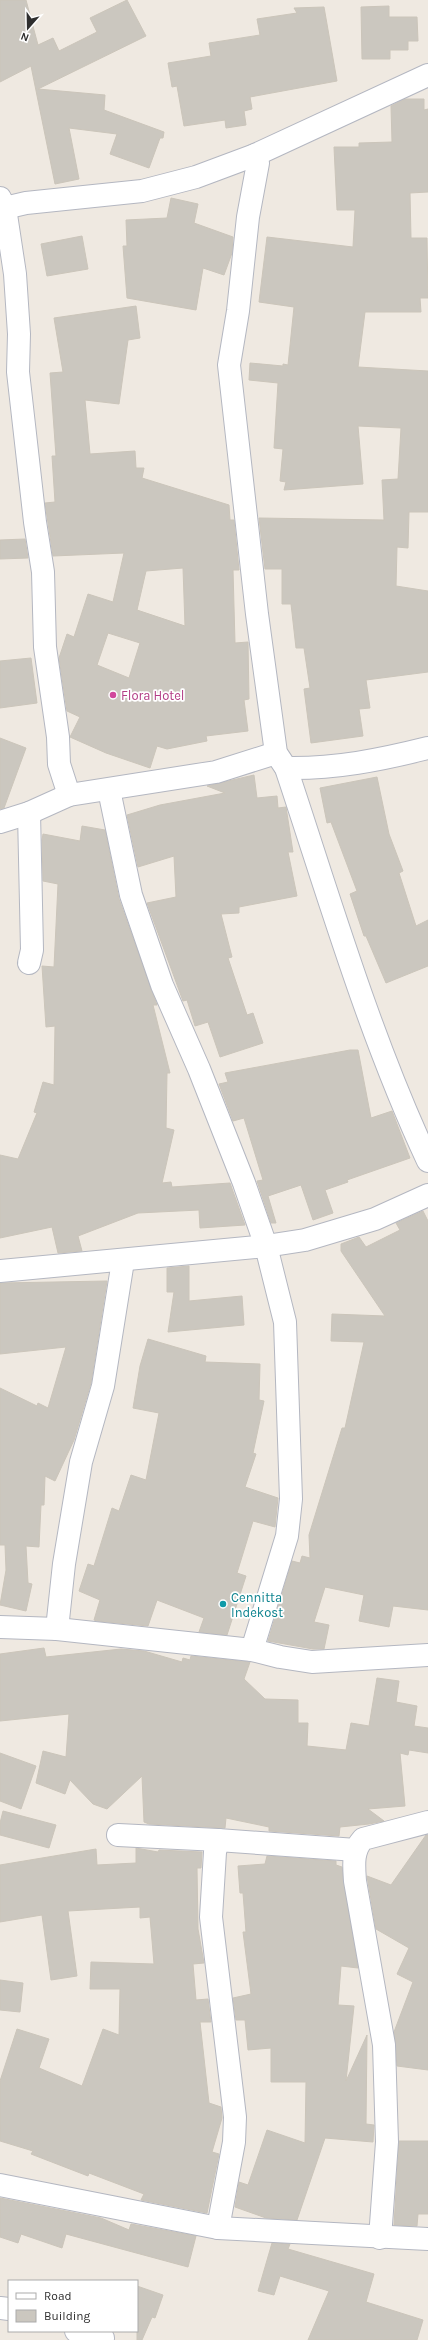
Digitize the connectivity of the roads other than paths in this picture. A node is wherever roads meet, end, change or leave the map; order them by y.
1 (428, 75) edge
2 (255, 154) junction
3 (2, 205) edge
4 (428, 748) edge
5 (281, 760) junction
6 (109, 790) junction
7 (69, 795) junction
8 (29, 813) junction
9 (0, 822) edge
10 (29, 963) dead end
11 (428, 1161) edge
12 (427, 1198) edge
13 (266, 1246) junction
14 (123, 1261) junction
15 (0, 1271) edge
16 (0, 1627) edge
17 (57, 1629) junction
18 (252, 1650) junction
19 (428, 1655) edge
20 (428, 1822) edge
21 (118, 1835) dead end
22 (218, 1840) junction
23 (356, 1850) junction
24 (0, 2185) edge
25 (218, 2228) junction
26 (380, 2238) junction
27 (428, 2239) edge
28 (80, 2332) edge
29 (103, 2338) dead end

1 - 2 street
2 - 3 street
2 - 5 street
3 - 7 street
4 - 5 street
5 - 6 street
5 - 11 street
6 - 7 street
6 - 13 street
7 - 8 street
8 - 9 street
8 - 10 street
12 - 13 street
13 - 14 street
13 - 18 street
14 - 15 street
14 - 17 street
16 - 17 street
17 - 18 street
18 - 19 street
20 - 23 street
21 - 22 street
22 - 23 street
22 - 25 street
23 - 26 street
24 - 25 street
25 - 26 street
26 - 27 street
28 - 29 street

